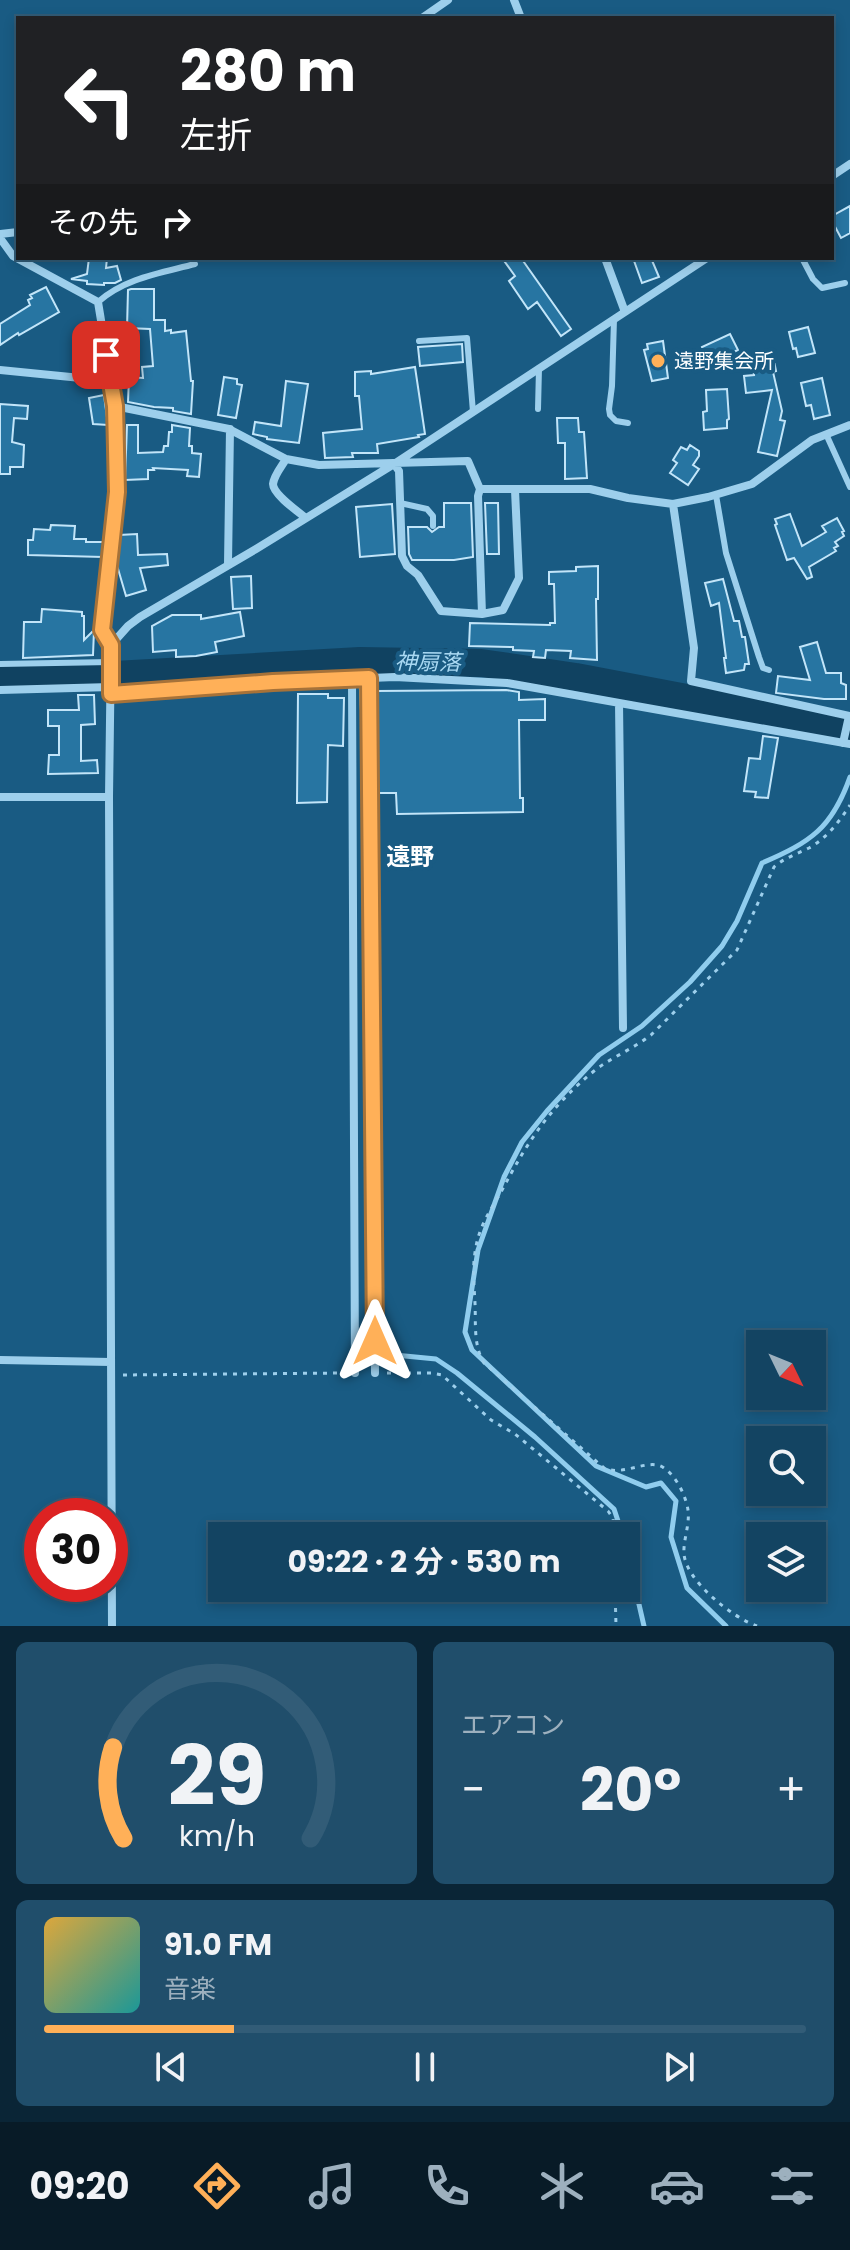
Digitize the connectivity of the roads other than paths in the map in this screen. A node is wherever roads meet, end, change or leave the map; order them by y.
1 (448, 0) edge
2 (425, 16) edge
3 (0, 236) edge
4 (16, 258) edge
5 (20, 260) edge
6 (606, 260) edge
7 (704, 260) edge
8 (803, 260) edge
9 (195, 264) dead end
10 (845, 283) dead end
11 (98, 302) junction
12 (625, 312) junction
13 (614, 319) junction
14 (419, 341) dead end
15 (539, 367) junction
16 (0, 370) edge
17 (111, 381) junction
18 (115, 406) junction
19 (538, 409) dead end
20 (473, 412) junction
21 (628, 423) dead end
22 (850, 425) edge
23 (230, 429) junction
24 (826, 434) junction
25 (286, 459) junction
26 (394, 464) junction
27 (850, 487) edge
28 (480, 489) junction
29 (515, 490) junction
30 (716, 495) junction
31 (400, 503) junction
32 (673, 504) junction
33 (306, 518) junction
34 (433, 526) dead end
35 (228, 564) junction
36 (482, 614) junction
37 (111, 645) junction
38 (111, 662) junction
39 (0, 664) edge
40 (769, 670) dead end
41 (369, 678) junction
42 (352, 679) junction
43 (0, 690) edge
44 (111, 690) junction
45 (619, 703) junction
46 (850, 716) edge
47 (846, 744) edge
48 (0, 797) edge
49 (109, 797) junction
50 (623, 1028) dead end
51 (0, 1360) edge
52 (111, 1362) junction
53 (355, 1373) road end
54 (375, 1373) road end
55 (112, 1626) edge

1 - 2 street
3 - 4 street
5 - 11 street
6 - 12 street
7 - 12 street
8 - 10 lane
9 - 11 lane
11 - 17 street
12 - 13 street
13 - 15 street
13 - 21 lane
14 - 20 lane
15 - 19 lane
15 - 20 street
16 - 17 street
17 - 18 street
18 - 23 street
18 - 37 street
20 - 26 street
22 - 24 street
23 - 25 street
23 - 35 street
24 - 27 lane
24 - 30 street
25 - 26 street
25 - 33 street
26 - 28 street
26 - 31 street
26 - 33 street
28 - 29 street
28 - 36 street
29 - 32 street
29 - 36 street
30 - 32 street
30 - 40 lane
31 - 34 lane
31 - 36 street
32 - 46 street
33 - 35 street
35 - 37 street
37 - 38 street
38 - 39 lane
38 - 44 street
41 - 42 street
41 - 45 street
41 - 54 street
42 - 44 street
42 - 53 street
43 - 44 street
44 - 49 street
45 - 47 street
45 - 50 street
46 - 47 street
48 - 49 street
49 - 52 street
51 - 52 street
52 - 55 street

